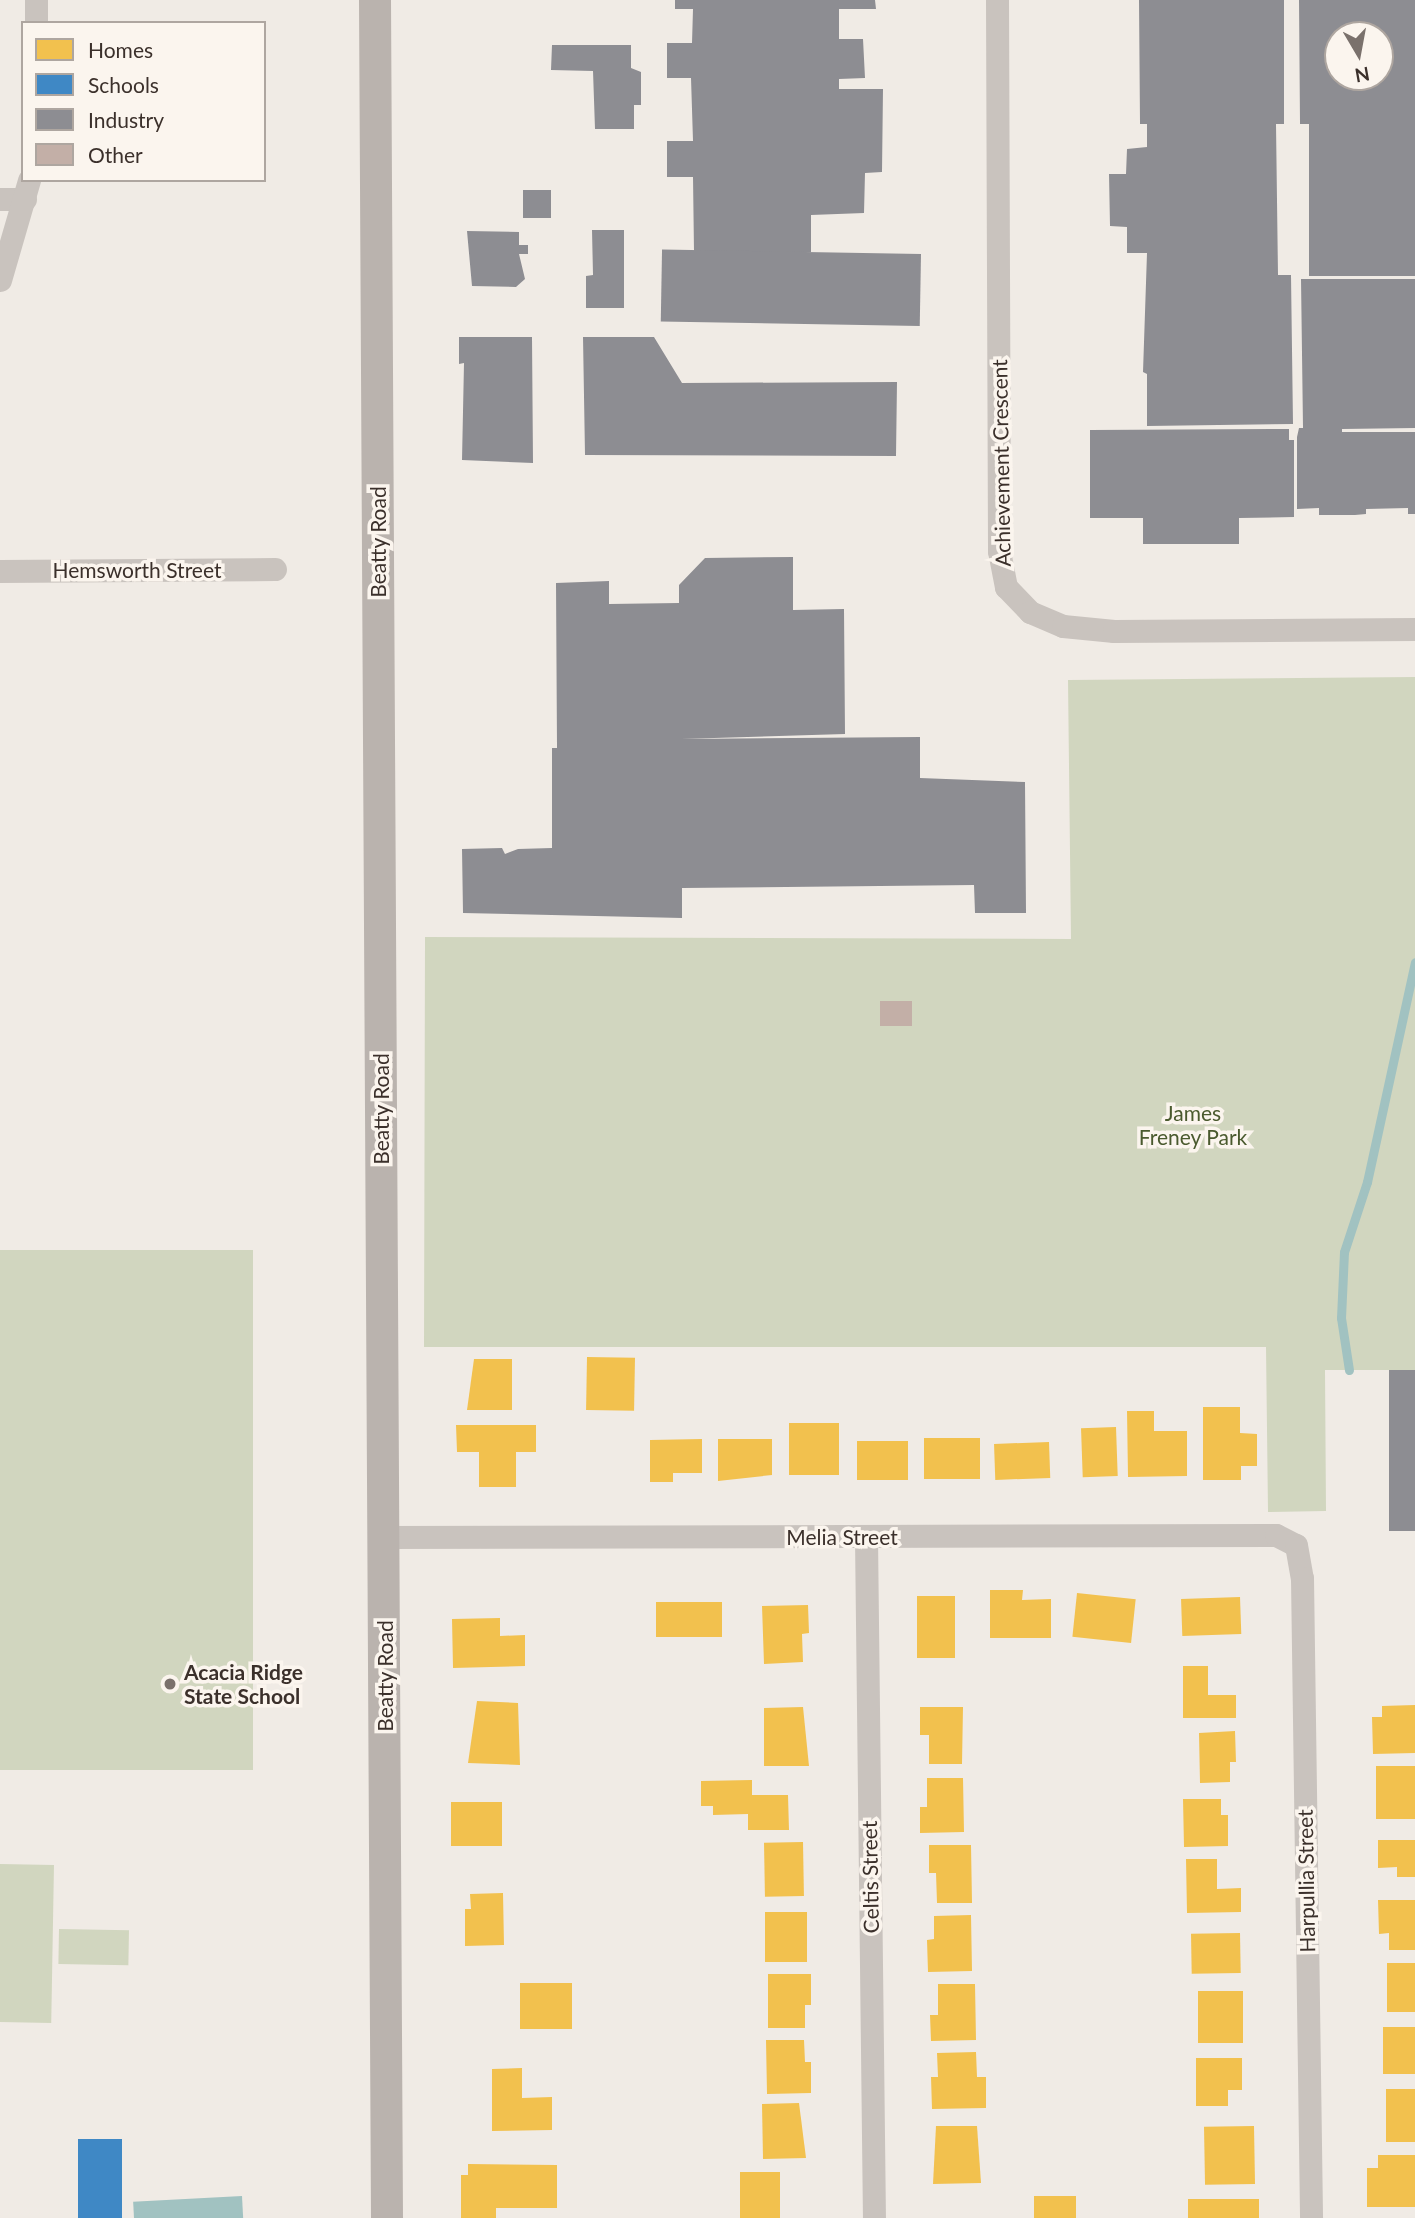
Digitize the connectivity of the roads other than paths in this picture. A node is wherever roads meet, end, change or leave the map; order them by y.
1 (36, 0) edge
2 (375, 0) edge
3 (997, 0) edge
4 (36, 21) edge
5 (27, 190) edge
6 (0, 199) edge
7 (0, 280) edge
8 (275, 569) dead end
9 (0, 570) edge
10 (1415, 629) edge
11 (384, 1537) junction
12 (866, 1537) junction
13 (1296, 1545) joint
14 (387, 2218) edge
15 (874, 2218) edge
16 (1311, 2218) edge

1 - 4 street
2 - 11 main road, Beatty Road
3 - 10 street, Achievement Crescent
5 - 6 street
5 - 7 street
8 - 9 street, Hemsworth Street
11 - 12 street, Melia Street
11 - 14 main road, Beatty Road
12 - 13 street, Melia Street
12 - 15 street, Celtis Street
13 - 16 street, Harpullia Street

